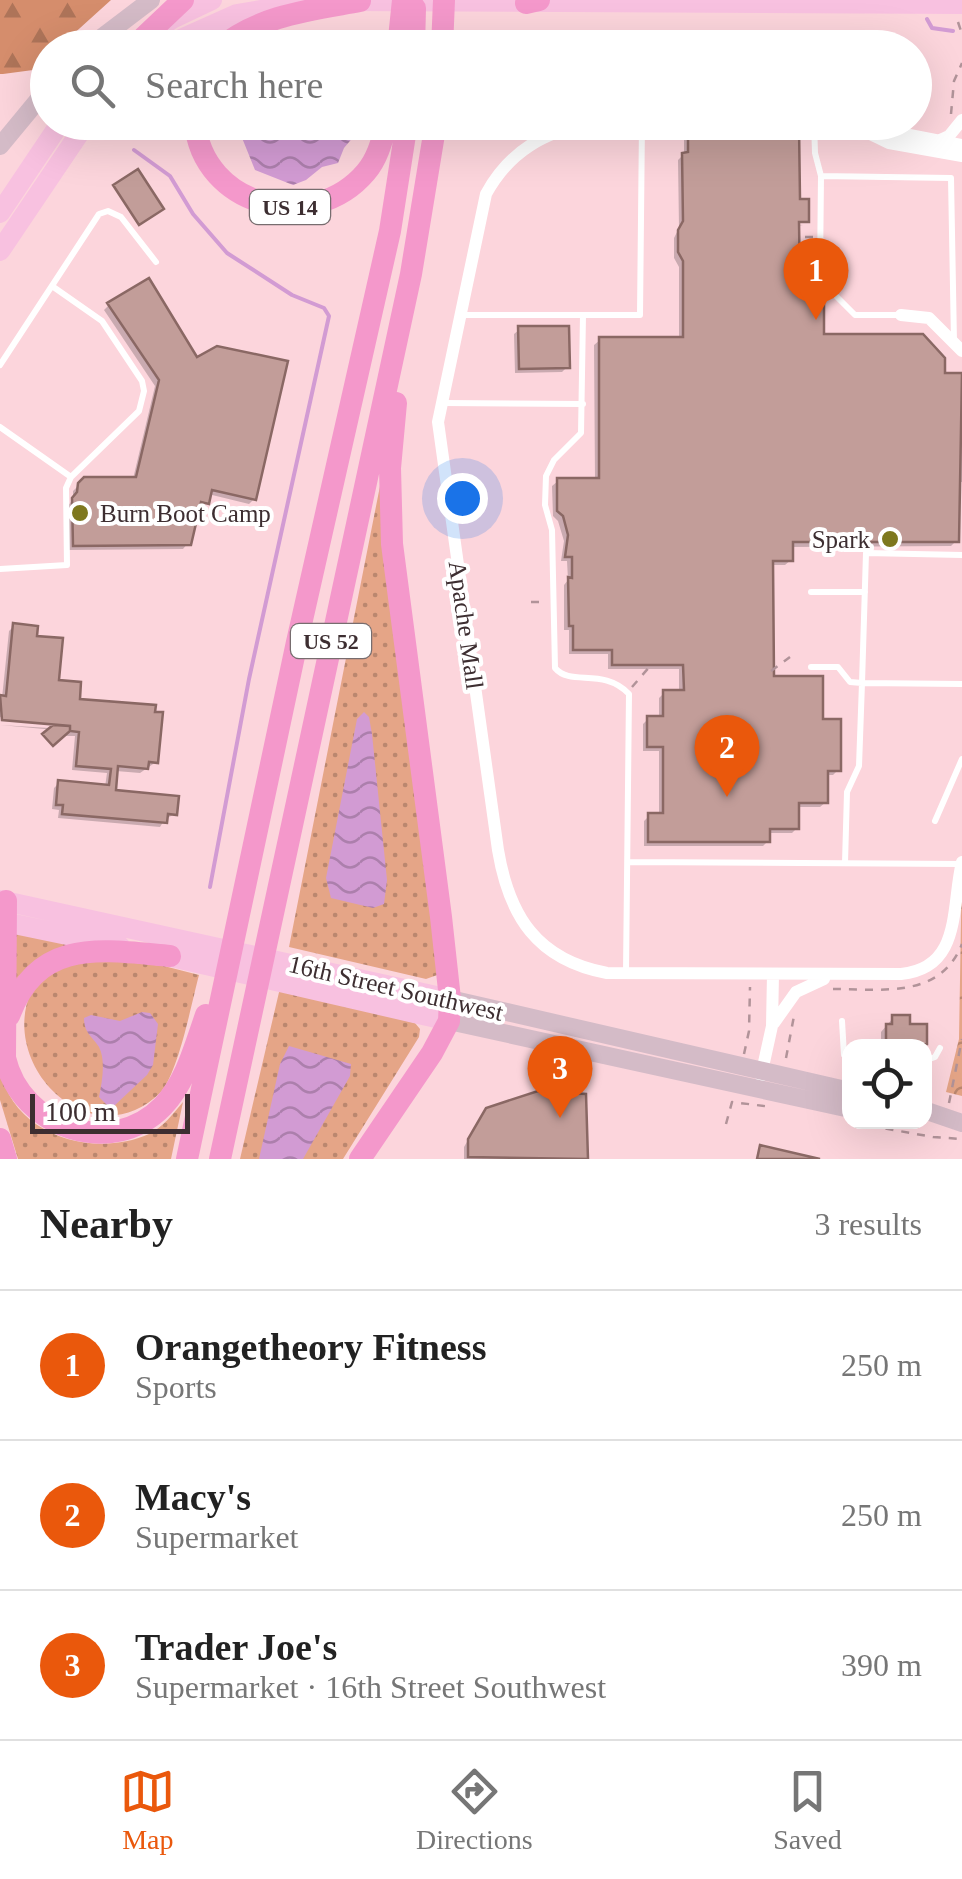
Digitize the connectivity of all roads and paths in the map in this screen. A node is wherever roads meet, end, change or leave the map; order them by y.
1 (151, 0) edge
2 (183, 0) edge
3 (212, 0) edge
4 (416, 0) edge
5 (444, 0) edge
6 (360, 1) edge
7 (395, 1) edge
8 (532, 2) edge
9 (962, 4) edge
10 (962, 21) edge
11 (112, 30) edge
12 (158, 30) edge
13 (167, 30) edge
14 (187, 30) edge
15 (247, 30) edge
16 (397, 30) edge
17 (415, 30) edge
18 (443, 30) edge
19 (962, 34) edge
20 (30, 110) edge
21 (962, 120) edge
22 (49, 140) edge
23 (75, 140) edge
24 (198, 140) edge
25 (381, 140) edge
26 (404, 140) edge
27 (433, 140) edge
28 (538, 140) edge
29 (642, 140) edge
30 (815, 140) edge
31 (881, 140) edge
32 (925, 140) edge
33 (934, 142) junction
34 (962, 145) edge
35 (0, 146) edge
36 (962, 156) edge
37 (821, 176) junction
38 (0, 213) edge
39 (962, 236) edge
40 (952, 237) junction
41 (0, 250) edge
42 (156, 262) dead end
43 (411, 274) junction
44 (52, 286) junction
45 (460, 314) junction
46 (583, 314) junction
47 (902, 314) joint
48 (958, 348) edge
49 (0, 365) edge
50 (440, 403) junction
51 (583, 404) junction
52 (0, 428) edge
53 (71, 477) junction
54 (962, 554) edge
55 (0, 569) edge
56 (811, 592) dead end
57 (865, 592) junction
58 (790, 657) dead end
59 (650, 665) dead end
60 (811, 667) dead end
61 (771, 671) dead end
62 (862, 683) junction
63 (962, 684) edge
64 (627, 692) junction
65 (962, 760) edge
66 (935, 821) dead end
67 (630, 862) junction
68 (845, 863) junction
69 (962, 863) edge
70 (3, 910) edge
71 (238, 926) junction
72 (962, 944) edge
73 (172, 948) junction
74 (626, 973) junction
75 (750, 974) junction
76 (773, 974) junction
77 (841, 974) junction
78 (830, 989) dead end
79 (449, 1010) junction
80 (796, 1010) dead end
81 (842, 1021) dead end
82 (772, 1026) junction
83 (4, 1034) junction
84 (962, 1038) edge
85 (843, 1039) edge
86 (940, 1048) dead end
87 (743, 1055) dead end
88 (786, 1058) dead end
89 (932, 1058) edge
90 (760, 1081) junction
91 (842, 1089) edge
92 (949, 1105) dead end
93 (842, 1106) edge
94 (771, 1107) dead end
95 (932, 1113) edge
96 (932, 1122) edge
97 (726, 1124) dead end
98 (962, 1124) edge
99 (888, 1129) edge
100 (962, 1138) edge
101 (0, 1139) edge
102 (6, 1159) edge
103 (187, 1159) edge
104 (220, 1159) edge
105 (360, 1159) edge

1 - 11 main road
2 - 12 highway
3 - 13 main road
4 - 17 highway
5 - 18 highway
6 - 7 main road
6 - 14 main road
6 - 15 highway
7 - 8 main road
7 - 16 highway
8 - 9 main road
10 - 19 path
20 - 35 main road
21 - 33 street
22 - 38 main road
23 - 41 main road
24 - 25 highway, US 14
26 - 71 highway, US 52
27 - 43 highway, US 52
28 - 45 street, Apache Mall
29 - 46 lane
30 - 37 lane
31 - 36 street
32 - 33 street
33 - 34 street
37 - 40 lane
37 - 47 lane
39 - 40 lane
40 - 48 lane
42 - 44 lane
43 - 79 highway
43 - 104 highway, US 52
44 - 49 lane
44 - 53 lane
45 - 46 lane
45 - 50 street, Apache Mall
46 - 51 lane
47 - 48 street
50 - 51 lane
50 - 74 street, Apache Mall
51 - 64 lane
52 - 53 lane
53 - 55 lane
54 - 57 lane
56 - 57 lane
57 - 62 lane
58 - 61 path
59 - 64 path
60 - 62 lane
62 - 63 lane
62 - 68 lane
64 - 67 lane
65 - 66 lane
67 - 68 lane
67 - 74 lane
68 - 69 lane
69 - 77 street, Apache Mall
70 - 73 main road, 16th Street Southwest
70 - 83 highway
71 - 83 highway
71 - 103 highway, US 52
72 - 78 path
73 - 79 main road, 16th Street Southwest
73 - 83 highway
74 - 75 street, Apache Mall
75 - 76 street, Apache Mall
75 - 87 path
76 - 77 street, Apache Mall
76 - 82 street
77 - 82 street
79 - 90 main road, 16th Street Southwest
79 - 105 highway
80 - 88 path
81 - 85 lane
82 - 90 street
84 - 92 path
86 - 89 lane
90 - 91 main road, 16th Street Southwest
90 - 93 main road, 16th Street Southwest
94 - 97 path
95 - 98 main road
96 - 98 main road
99 - 100 path
101 - 102 highway

